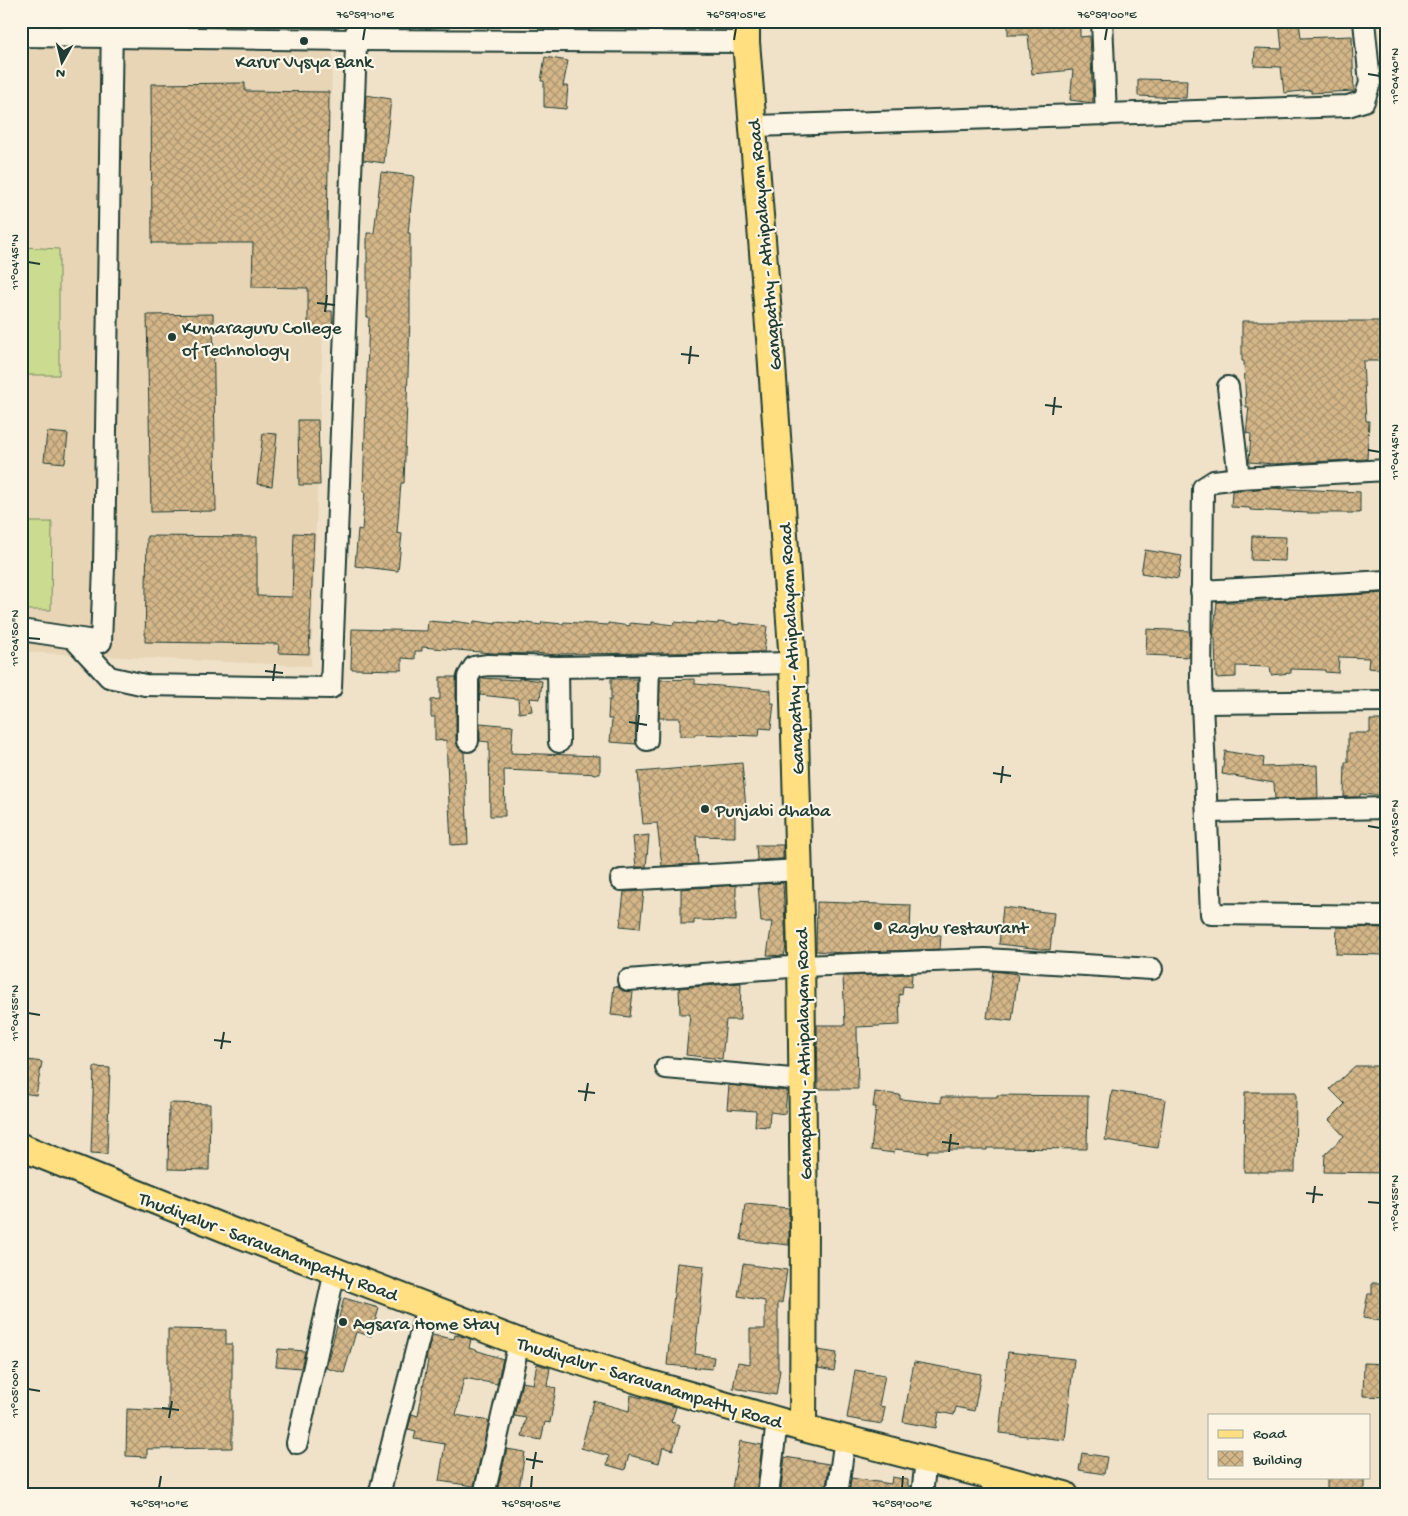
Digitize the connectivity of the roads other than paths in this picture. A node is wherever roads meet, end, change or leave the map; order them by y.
1 (1102, 21) edge
2 (1364, 21) edge
3 (112, 29) edge
4 (357, 31) edge
5 (746, 32) edge
6 (21, 36) edge
7 (1106, 114) junction
8 (753, 126) junction
9 (1228, 386) dead end
10 (1387, 470) edge
11 (1239, 478) junction
12 (1387, 582) edge
13 (1201, 591) junction
14 (21, 630) edge
15 (73, 638) junction
16 (101, 642) junction
17 (94, 661) junction
18 (793, 663) junction
19 (649, 665) junction
20 (558, 667) junction
21 (1387, 700) edge
22 (1202, 703) junction
23 (647, 740) dead end
24 (468, 741) dead end
25 (558, 742) dead end
26 (1387, 808) edge
27 (1207, 812) junction
28 (799, 870) junction
29 (621, 880) dead end
30 (1387, 916) edge
31 (802, 966) junction
32 (1152, 969) dead end
33 (628, 980) dead end
34 (666, 1068) dead end
35 (803, 1080) junction
36 (21, 1147) edge
37 (335, 1271) junction
38 (427, 1307) junction
39 (519, 1342) junction
40 (778, 1420) junction
41 (803, 1428) junction
42 (845, 1438) junction
43 (296, 1443) dead end
44 (926, 1459) junction
45 (993, 1486) edge
46 (380, 1495) edge
47 (484, 1495) edge
48 (768, 1495) edge
49 (837, 1495) edge
50 (922, 1495) edge
51 (1065, 1495) edge

1 - 7 street
2 - 7 street
3 - 4 street
3 - 6 street
3 - 16 street
4 - 5 street
4 - 17 street
5 - 8 main road, Ganapathy - Athipalayam Road
7 - 8 street
8 - 18 main road, Ganapathy - Athipalayam Road
9 - 11 street
10 - 11 street
11 - 13 street
12 - 13 street
13 - 22 street
14 - 15 street
15 - 16 street
15 - 17 street
16 - 17 street
18 - 19 street
18 - 28 main road, Ganapathy - Athipalayam Road
19 - 20 street
19 - 23 street
20 - 24 street
20 - 25 street
21 - 22 street
22 - 27 street
26 - 27 street
27 - 30 street
28 - 29 street
28 - 31 main road, Ganapathy - Athipalayam Road
31 - 32 street
31 - 33 street
31 - 35 main road, Ganapathy - Athipalayam Road
34 - 35 street
35 - 41 main road, Ganapathy - Athipalayam Road
36 - 37 main road, Thudiyalur - Saravanampatty Road
37 - 38 main road, Thudiyalur - Saravanampatty Road
37 - 43 street
38 - 39 main road, Thudiyalur - Saravanampatty Road
38 - 46 street
39 - 40 main road, Thudiyalur - Saravanampatty Road
39 - 47 street
40 - 41 main road, Thudiyalur - Saravanampatty Road
40 - 48 street
41 - 42 main road, Thudiyalur - Saravanampatty Road
42 - 44 main road, Thudiyalur - Saravanampatty Road
42 - 49 street
44 - 45 main road, Thudiyalur - Saravanampatty Road
44 - 50 street
45 - 51 main road, Thudiyalur - Saravanampatty Road

